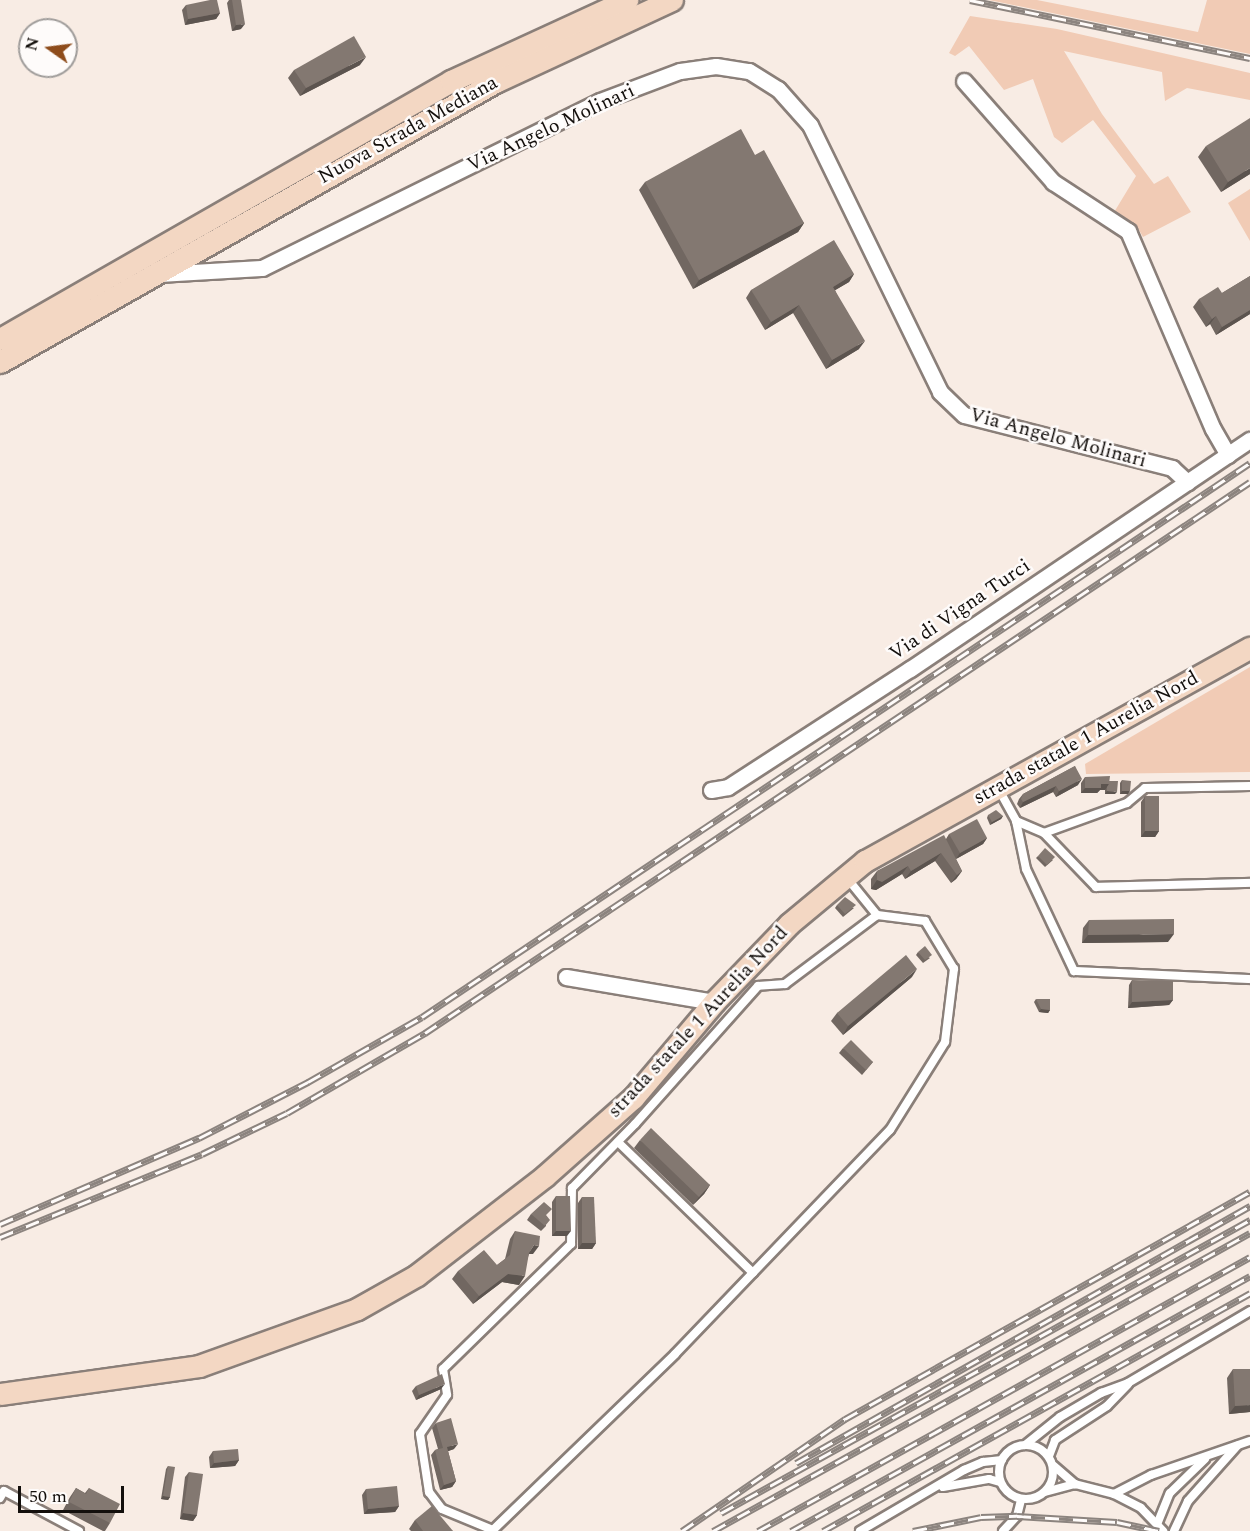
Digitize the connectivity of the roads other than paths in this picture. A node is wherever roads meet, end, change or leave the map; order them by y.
1 (672, 0) edge
2 (624, 1) edge
3 (964, 81) dead end
4 (147, 266) junction
5 (0, 339) edge
6 (0, 362) edge
7 (1250, 440) edge
8 (1228, 455) junction
9 (1187, 482) junction
10 (1250, 648) edge
11 (997, 786) junction
12 (1250, 786) edge
13 (711, 790) dead end
14 (1016, 821) junction
15 (1044, 833) junction
16 (846, 877) junction
17 (1250, 883) edge
18 (877, 915) junction
19 (566, 977) dead end
20 (1250, 979) edge
21 (714, 1002) junction
22 (618, 1142) junction
23 (753, 1273) junction
24 (1250, 1311) edge
25 (1128, 1383) junction
26 (0, 1394) edge
27 (1250, 1441) edge
28 (1025, 1445) junction
29 (1237, 1446) junction
30 (1049, 1456) junction
31 (1208, 1456) junction
32 (1002, 1460) junction
33 (1054, 1466) junction
34 (1000, 1482) junction
35 (1075, 1484) junction
36 (938, 1488) junction
37 (1044, 1492) junction
38 (1114, 1494) junction
39 (0, 1498) edge
40 (1021, 1500) junction
41 (1158, 1522) junction
42 (79, 1531) edge
43 (860, 1531) edge
44 (1004, 1531) edge
45 (1163, 1531) edge
46 (1174, 1531) edge

1 - 4 main road, Nuova Strada Mediana
2 - 4 main road, Nuova Strada Mediana
3 - 8 street
4 - 5 main road, Via Angelo Molinari
4 - 6 main road, Via Angelo Molinari
4 - 9 street, Via Angelo Molinari
7 - 8 street, Via di Vigna Turci
8 - 9 street, Via di Vigna Turci
9 - 13 street, Via di Vigna Turci
10 - 11 main road, strada statale 1 Aurelia Nord
11 - 14 lane
11 - 16 main road, strada statale 1 Aurelia Nord
12 - 15 lane
14 - 15 lane
14 - 20 lane
15 - 17 lane
16 - 18 lane
16 - 21 main road, strada statale 1 Aurelia Nord
18 - 22 lane
18 - 23 lane
19 - 21 street
21 - 26 main road, strada statale 1 Aurelia Nord
22 - 23 lane
22 - 23 lane
24 - 25 lane
25 - 28 lane
25 - 30 lane
27 - 29 lane
28 - 30 lane
28 - 32 lane
29 - 31 lane
29 - 46 lane
30 - 33 lane
31 - 38 lane
31 - 41 lane
32 - 34 lane
32 - 36 lane
33 - 35 lane
33 - 37 lane
34 - 36 lane
34 - 40 lane
35 - 37 lane
35 - 38 lane
36 - 43 lane
37 - 40 lane
38 - 41 lane
39 - 42 lane
40 - 44 lane
41 - 45 lane

